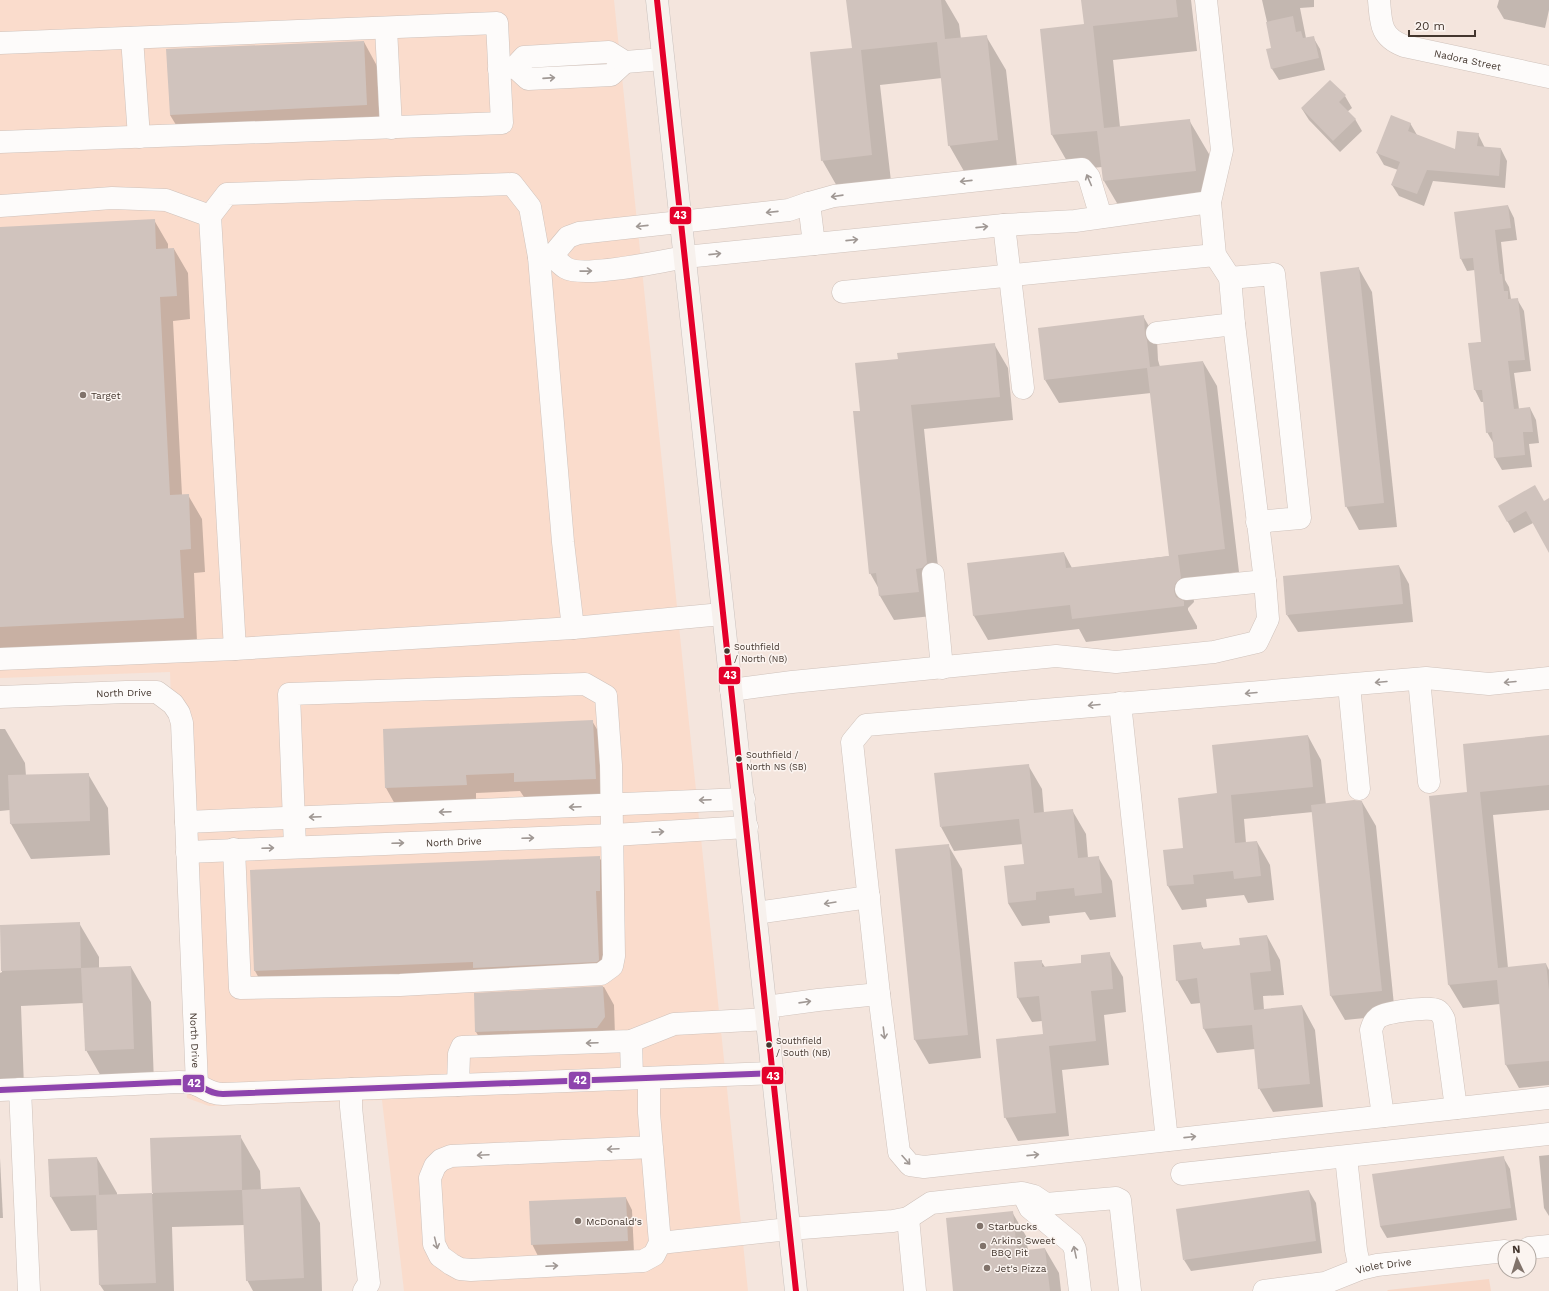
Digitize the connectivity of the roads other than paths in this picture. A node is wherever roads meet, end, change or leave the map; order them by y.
1 (657, 0) edge
2 (1206, 0) edge
3 (1379, 0) edge
4 (386, 28) junction
5 (132, 38) junction
6 (0, 43) edge
7 (663, 58) junction
8 (507, 68) junction
9 (1549, 76) edge
10 (391, 128) junction
11 (139, 137) junction
12 (0, 142) edge
13 (1210, 202) junction
14 (809, 203) junction
15 (0, 206) edge
16 (210, 216) junction
17 (1101, 217) junction
18 (681, 222) junction
19 (1004, 225) junction
20 (814, 244) junction
21 (1215, 254) junction
22 (546, 256) junction
23 (685, 257) junction
24 (1010, 275) junction
25 (1230, 278) junction
26 (843, 292) dead end
27 (1234, 324) junction
28 (1157, 333) dead end
29 (1023, 388) dead end
30 (1257, 522) junction
31 (933, 574) dead end
32 (1265, 581) junction
33 (1186, 589) dead end
34 (722, 614) junction
35 (573, 628) junction
36 (236, 649) junction
37 (0, 659) edge
38 (942, 668) junction
39 (1549, 678) edge
40 (1419, 679) junction
41 (1349, 685) junction
42 (731, 690) junction
43 (0, 697) edge
44 (1120, 703) junction
45 (1429, 782) dead end
46 (1359, 789) dead end
47 (744, 799) junction
48 (612, 805) junction
49 (294, 818) junction
50 (186, 822) junction
51 (747, 827) junction
52 (613, 835) junction
53 (295, 847) junction
54 (234, 849) junction
55 (187, 852) junction
56 (869, 897) junction
57 (756, 913) junction
58 (879, 994) junction
59 (767, 1013) junction
60 (631, 1041) junction
61 (774, 1073) junction
62 (640, 1078) junction
63 (197, 1085) junction
64 (458, 1085) junction
65 (351, 1089) junction
66 (10, 1090) edge
67 (1549, 1098) edge
68 (1456, 1108) junction
69 (1383, 1116) junction
70 (1549, 1134) edge
71 (1167, 1140) junction
72 (652, 1147) junction
73 (1346, 1157) junction
74 (1182, 1174) dead end
75 (1022, 1193) junction
76 (908, 1218) junction
77 (789, 1230) junction
78 (660, 1243) junction
79 (1549, 1246) edge
80 (1537, 1247) edge
81 (1497, 1252) edge
82 (1360, 1269) junction
83 (29, 1291) edge
84 (364, 1291) edge
85 (796, 1291) edge
86 (915, 1291) edge
87 (1080, 1291) edge
88 (1130, 1291) edge
89 (1264, 1291) edge

1 - 7 main road
2 - 13 street
3 - 9 street, Nadora Street
4 - 5 street
4 - 8 street
4 - 10 street
5 - 6 street
5 - 11 street
7 - 8 street
7 - 18 main road
8 - 10 street
10 - 11 street
11 - 12 street
13 - 17 street
13 - 21 street
17 -> 14 street
14 -> 18 street
14 - 20 street
15 - 16 street
16 - 22 street
16 - 36 street
17 - 19 street
18 -> 22 street
18 - 23 main road
20 -> 19 street
19 - 24 street
23 -> 20 street
21 - 24 street
21 - 25 street
22 -> 23 street
22 - 35 street
23 - 34 main road
24 - 26 street
24 - 29 street
25 - 27 street
25 - 30 street
27 - 28 street
27 - 30 street
30 - 32 street
31 - 38 street
32 - 33 street
32 - 38 street
34 - 35 street
34 - 42 main road
35 - 36 street
36 - 37 street
38 - 42 street
39 -> 40 street
40 -> 41 street
40 - 45 street
41 -> 44 street
41 - 46 street
42 - 47 main road
43 - 50 street, North Drive
44 -> 56 street
44 - 71 street
47 -> 48 street
47 - 51 main road
48 -> 49 street
48 - 49 street
48 - 52 street
49 - 50 street
49 - 53 street
50 - 55 street, North Drive
52 -> 51 street, North Drive
51 - 57 main road
53 -> 52 street, North Drive
52 - 54 street
54 -> 53 street, North Drive
54 - 55 street, North Drive
55 - 63 street, North Drive
56 -> 57 street
56 - 58 street
57 - 59 main road
59 -> 58 street
58 -> 71 street
59 - 60 street
59 - 61 main road
60 - 62 street
60 -> 64 street
61 - 62 street
61 - 77 main road
62 - 64 street
62 - 72 street
63 - 65 street
63 - 66 street
64 - 65 street
65 - 84 street
66 - 83 street
67 - 68 street
68 - 69 street
68 - 69 street
71 -> 69 street
70 - 73 street
72 - 78 street
72 -> 78 street
73 - 74 street
73 - 82 street
75 - 76 street
87 -> 75 street
75 - 88 street
76 - 77 street
76 - 86 street
77 - 78 street
77 - 85 main road
79 - 80 street
81 - 82 street, Violet Drive
82 - 89 street, Violet Drive

